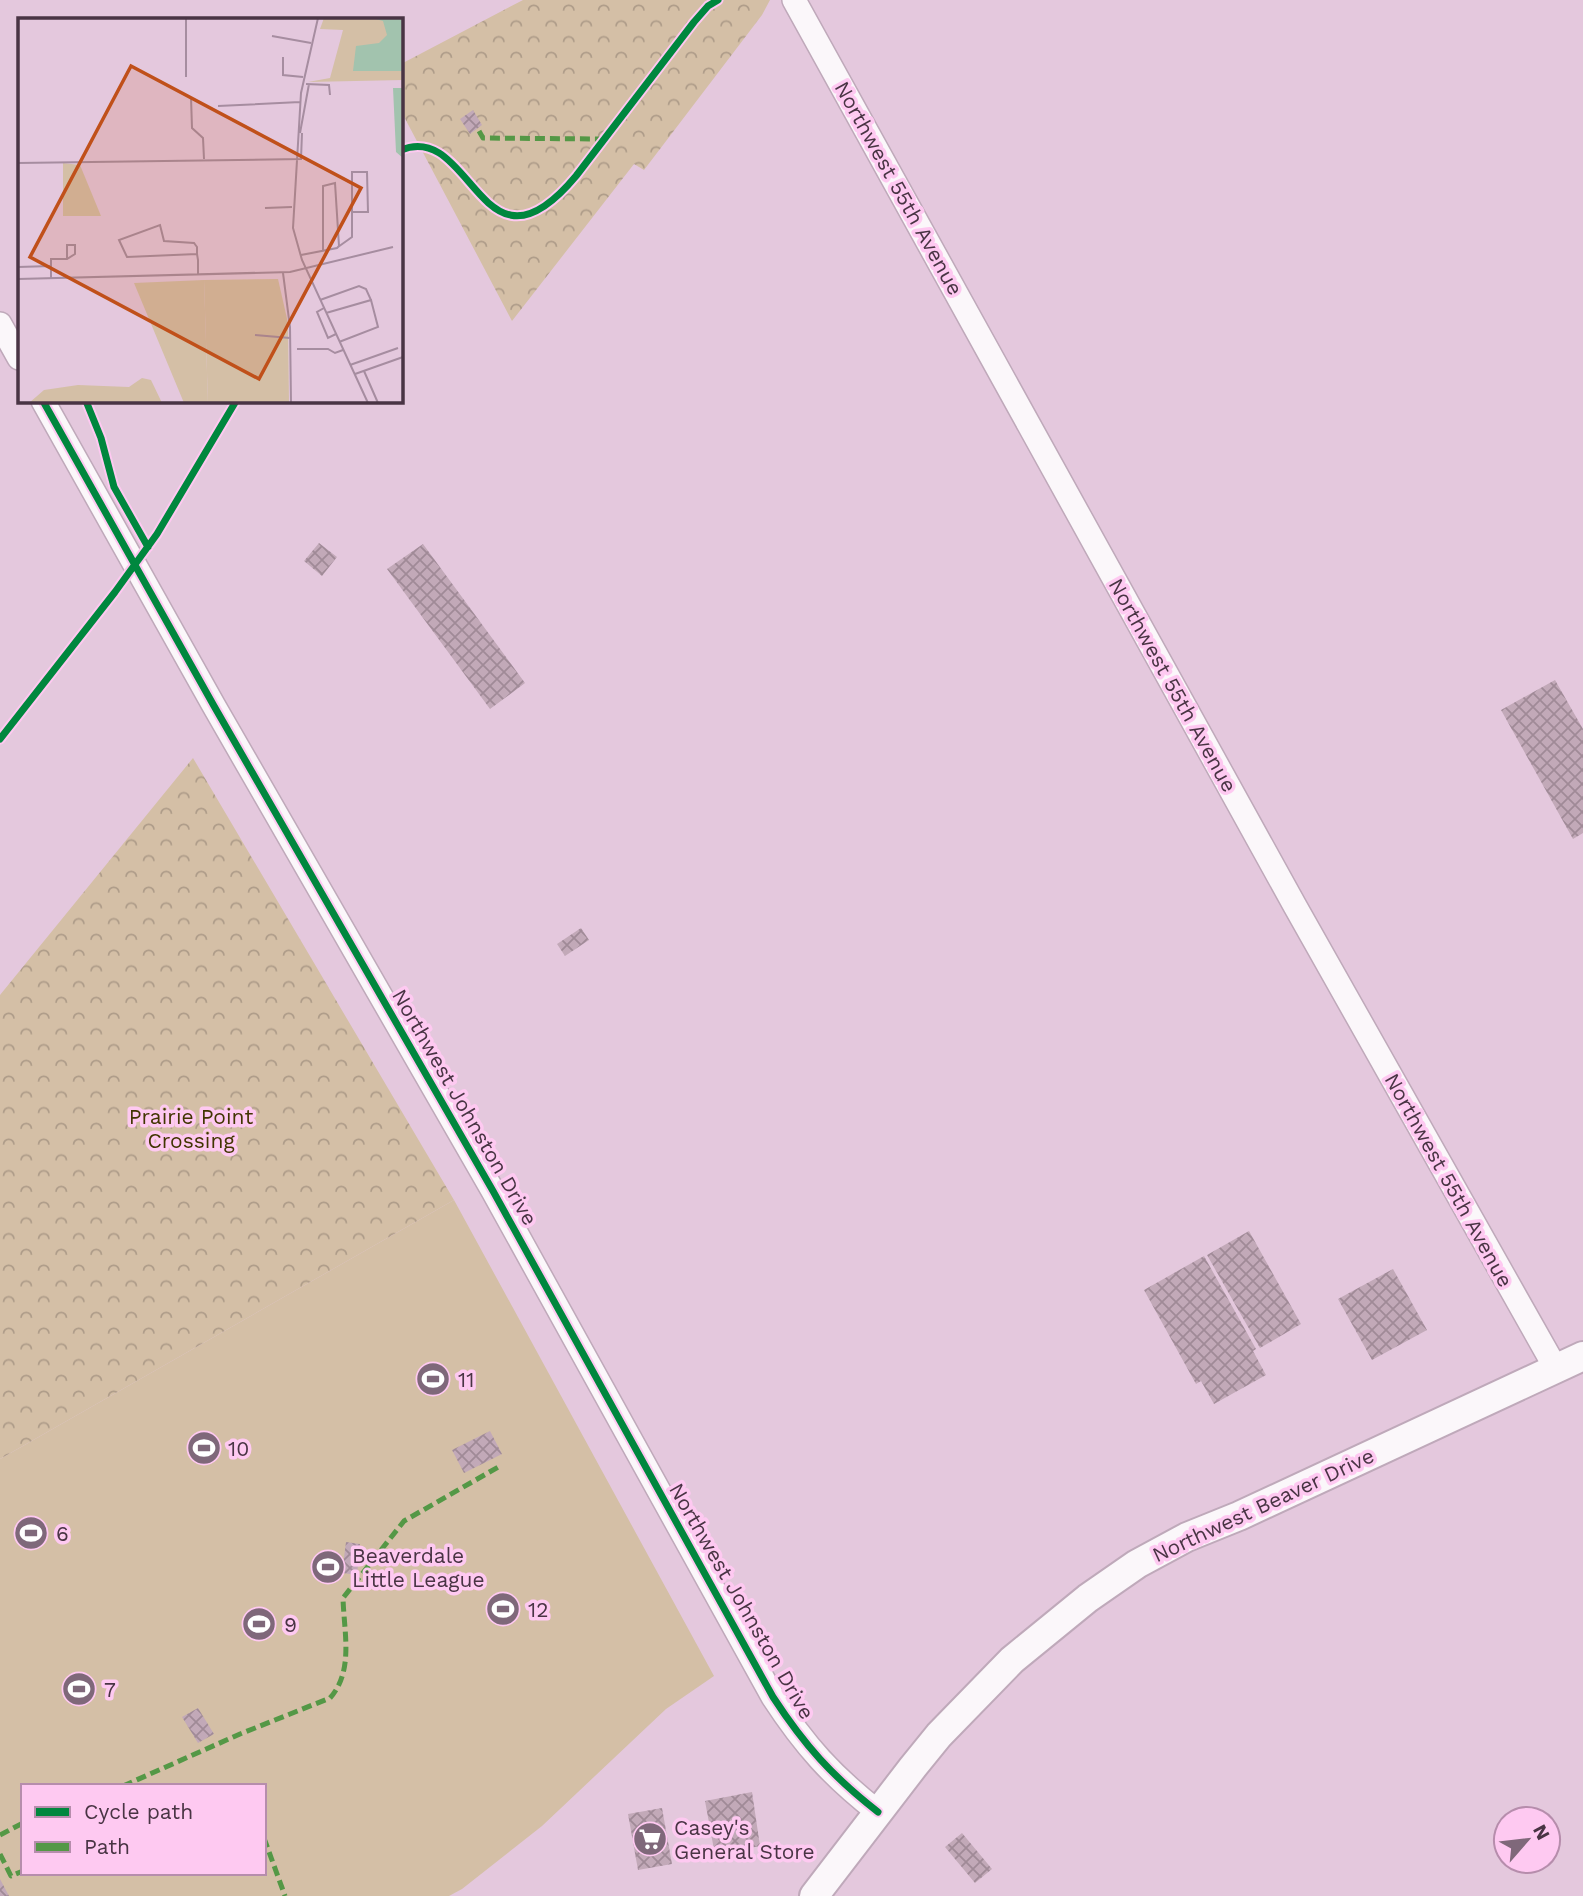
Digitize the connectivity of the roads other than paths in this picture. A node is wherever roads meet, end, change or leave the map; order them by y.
1 (794, 0) edge
2 (0, 324) edge
3 (18, 356) edge
4 (44, 402) edge
5 (1583, 1356) edge
6 (1555, 1367) junction
7 (878, 1812) junction
8 (814, 1896) edge

1 - 6 street, Northwest 55th Avenue
2 - 3 street
4 - 7 street, Northwest Johnston Drive
5 - 6 main road, Northwest Beaver Drive
6 - 7 main road, Northwest Beaver Drive
7 - 8 main road, Northwest Beaver Drive

